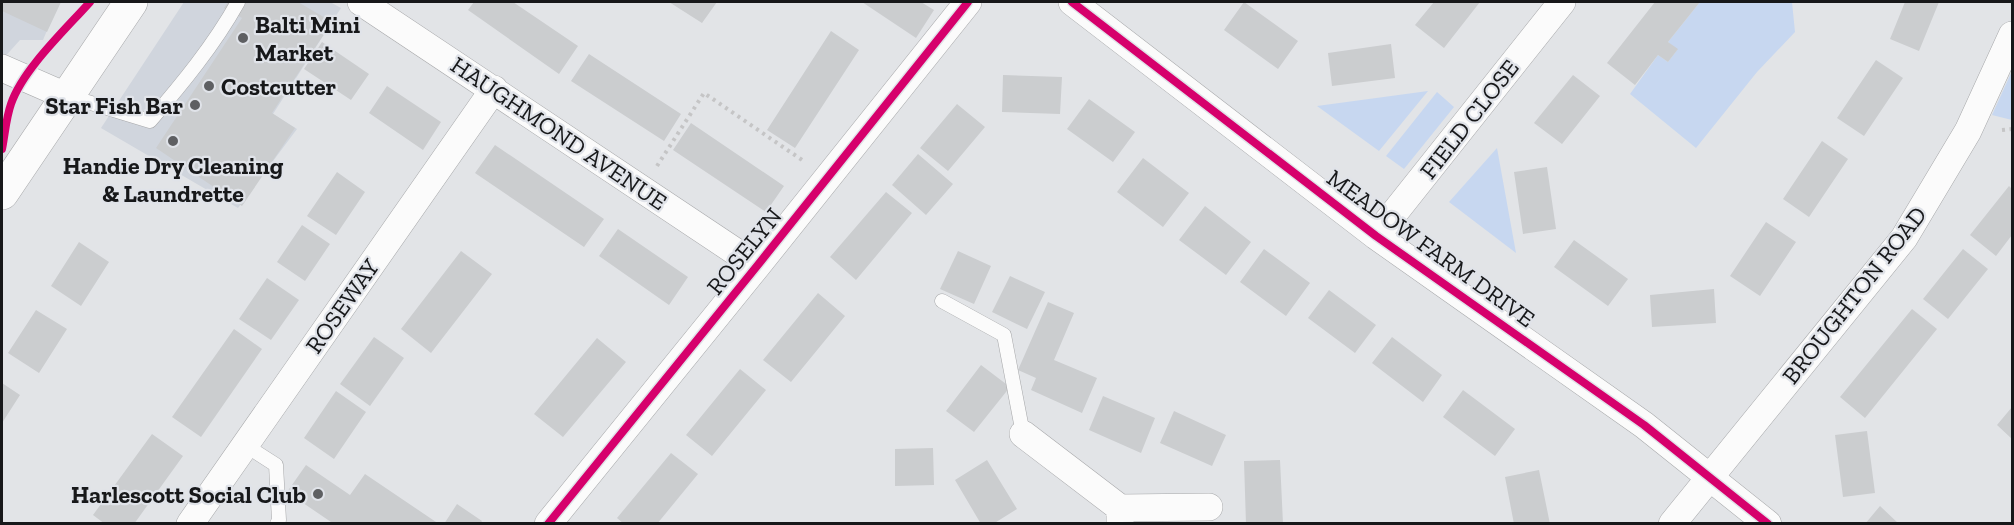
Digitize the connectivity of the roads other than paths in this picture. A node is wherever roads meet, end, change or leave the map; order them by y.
1 (131, 2) edge
2 (238, 2) edge
3 (361, 2) edge
4 (968, 2) edge
5 (1072, 2) edge
6 (1562, 2) edge
7 (2013, 35) edge
8 (2, 69) edge
9 (494, 89) junction
10 (66, 96) junction
11 (2, 193) edge
12 (1376, 236) junction
13 (757, 266) junction
14 (942, 301) dead end
15 (1023, 434) joint
16 (245, 445) junction
17 (1709, 478) junction
18 (1209, 507) dead end
19 (1120, 516) edge
20 (190, 524) edge
21 (277, 524) edge
22 (548, 524) edge
23 (1672, 524) edge
24 (1768, 524) edge

1 - 10 main road
2 - 10 lane
3 - 9 street, HAUGHMOND AVENUE
4 - 13 street, ROSELYN
5 - 12 street, MEADOW FARM DRIVE
6 - 12 street, FIELD CLOSE
7 - 17 street, BROUGHTON ROAD
8 - 10 street
9 - 13 street, HAUGHMOND AVENUE
9 - 16 street, ROSEWAY
10 - 11 main road
12 - 17 street, MEADOW FARM DRIVE
13 - 22 street, ROSELYN
14 - 15 lane
15 - 19 street
16 - 20 street, ROSEWAY
16 - 21 lane
17 - 23 street, BROUGHTON ROAD
17 - 24 street, MEADOW FARM DRIVE
18 - 19 street

